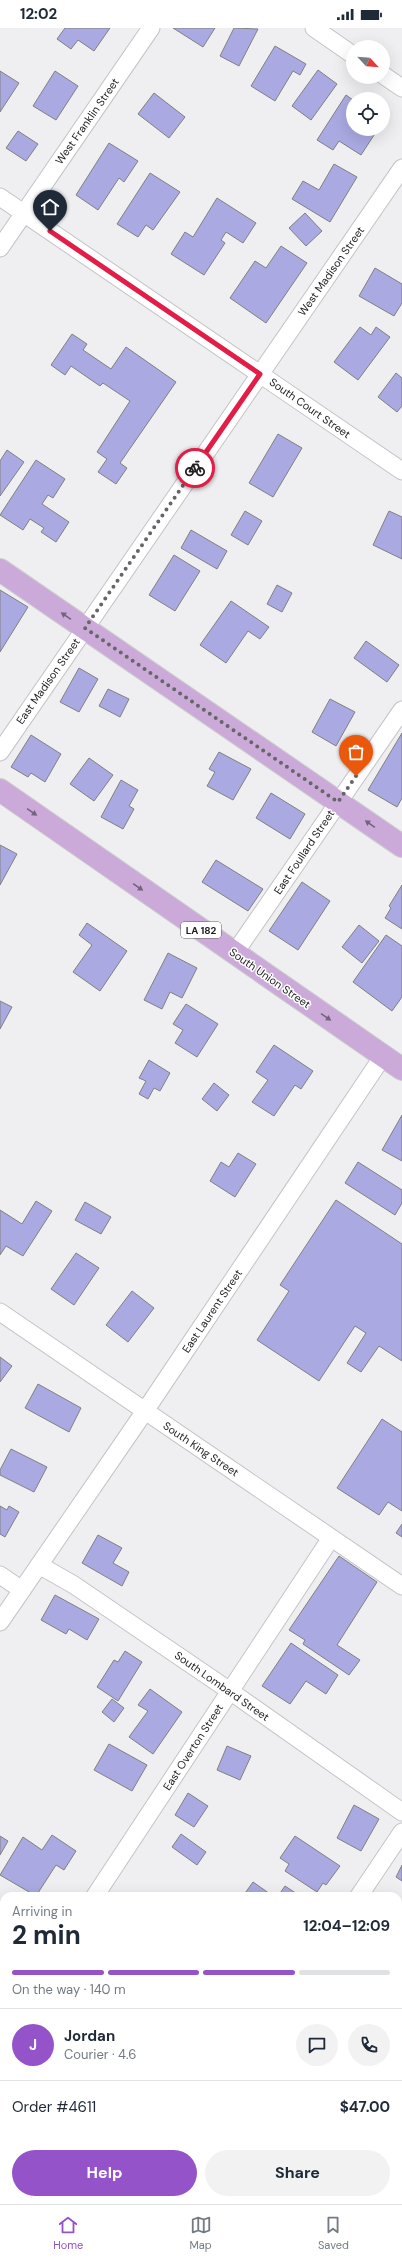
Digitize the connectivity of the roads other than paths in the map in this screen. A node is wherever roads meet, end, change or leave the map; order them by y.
1 (151, 28) edge
2 (314, 28) edge
3 (346, 50) edge
4 (390, 80) edge
5 (402, 88) edge
6 (402, 168) edge
7 (0, 198) edge
8 (23, 213) junction
9 (0, 248) edge
10 (260, 374) junction
11 (402, 471) edge
12 (0, 570) edge
13 (85, 628) junction
14 (402, 710) edge
15 (0, 752) edge
16 (0, 790) edge
17 (338, 802) junction
18 (402, 846) edge
19 (234, 954) junction
20 (383, 1056) junction
21 (402, 1069) edge
22 (0, 1312) edge
23 (145, 1411) junction
24 (331, 1538) junction
25 (39, 1564) junction
26 (0, 1575) edge
27 (402, 1586) edge
28 (22, 1590) junction
29 (0, 1622) edge
30 (230, 1691) junction
31 (402, 1812) edge
32 (402, 1832) edge
33 (98, 1892) edge
34 (362, 1892) edge

1 - 8 street, West Franklin Street
2 - 3 street
4 - 5 street
6 - 10 street, West Madison Street
7 - 8 street, South Court Street
8 - 9 street, West Franklin Street
8 - 10 street, South Court Street
10 - 11 street, South Court Street
10 - 13 street, East Madison Street
13 -> 12 main road
13 - 15 street, East Madison Street
13 - 17 main road
14 - 17 street, East Foullard Street
16 -> 19 main road, South Union Street / LA 182
18 -> 17 main road
17 - 19 street, East Foullard Street
19 -> 20 main road, South Union Street / LA 182
20 - 21 main road, South Union Street / LA 182
20 - 23 street, East Laurent Street
22 - 23 street, South King Street
23 - 24 street, South King Street
23 - 25 street, East Laurent Street
24 - 27 street, South King Street
24 - 30 street, East Overton Street
25 - 28 street, East Laurent Street
25 - 30 street, South Lombard Street
26 - 28 street
28 - 29 street
30 - 31 street, South Lombard Street
30 - 33 street, East Overton Street
32 - 34 street

